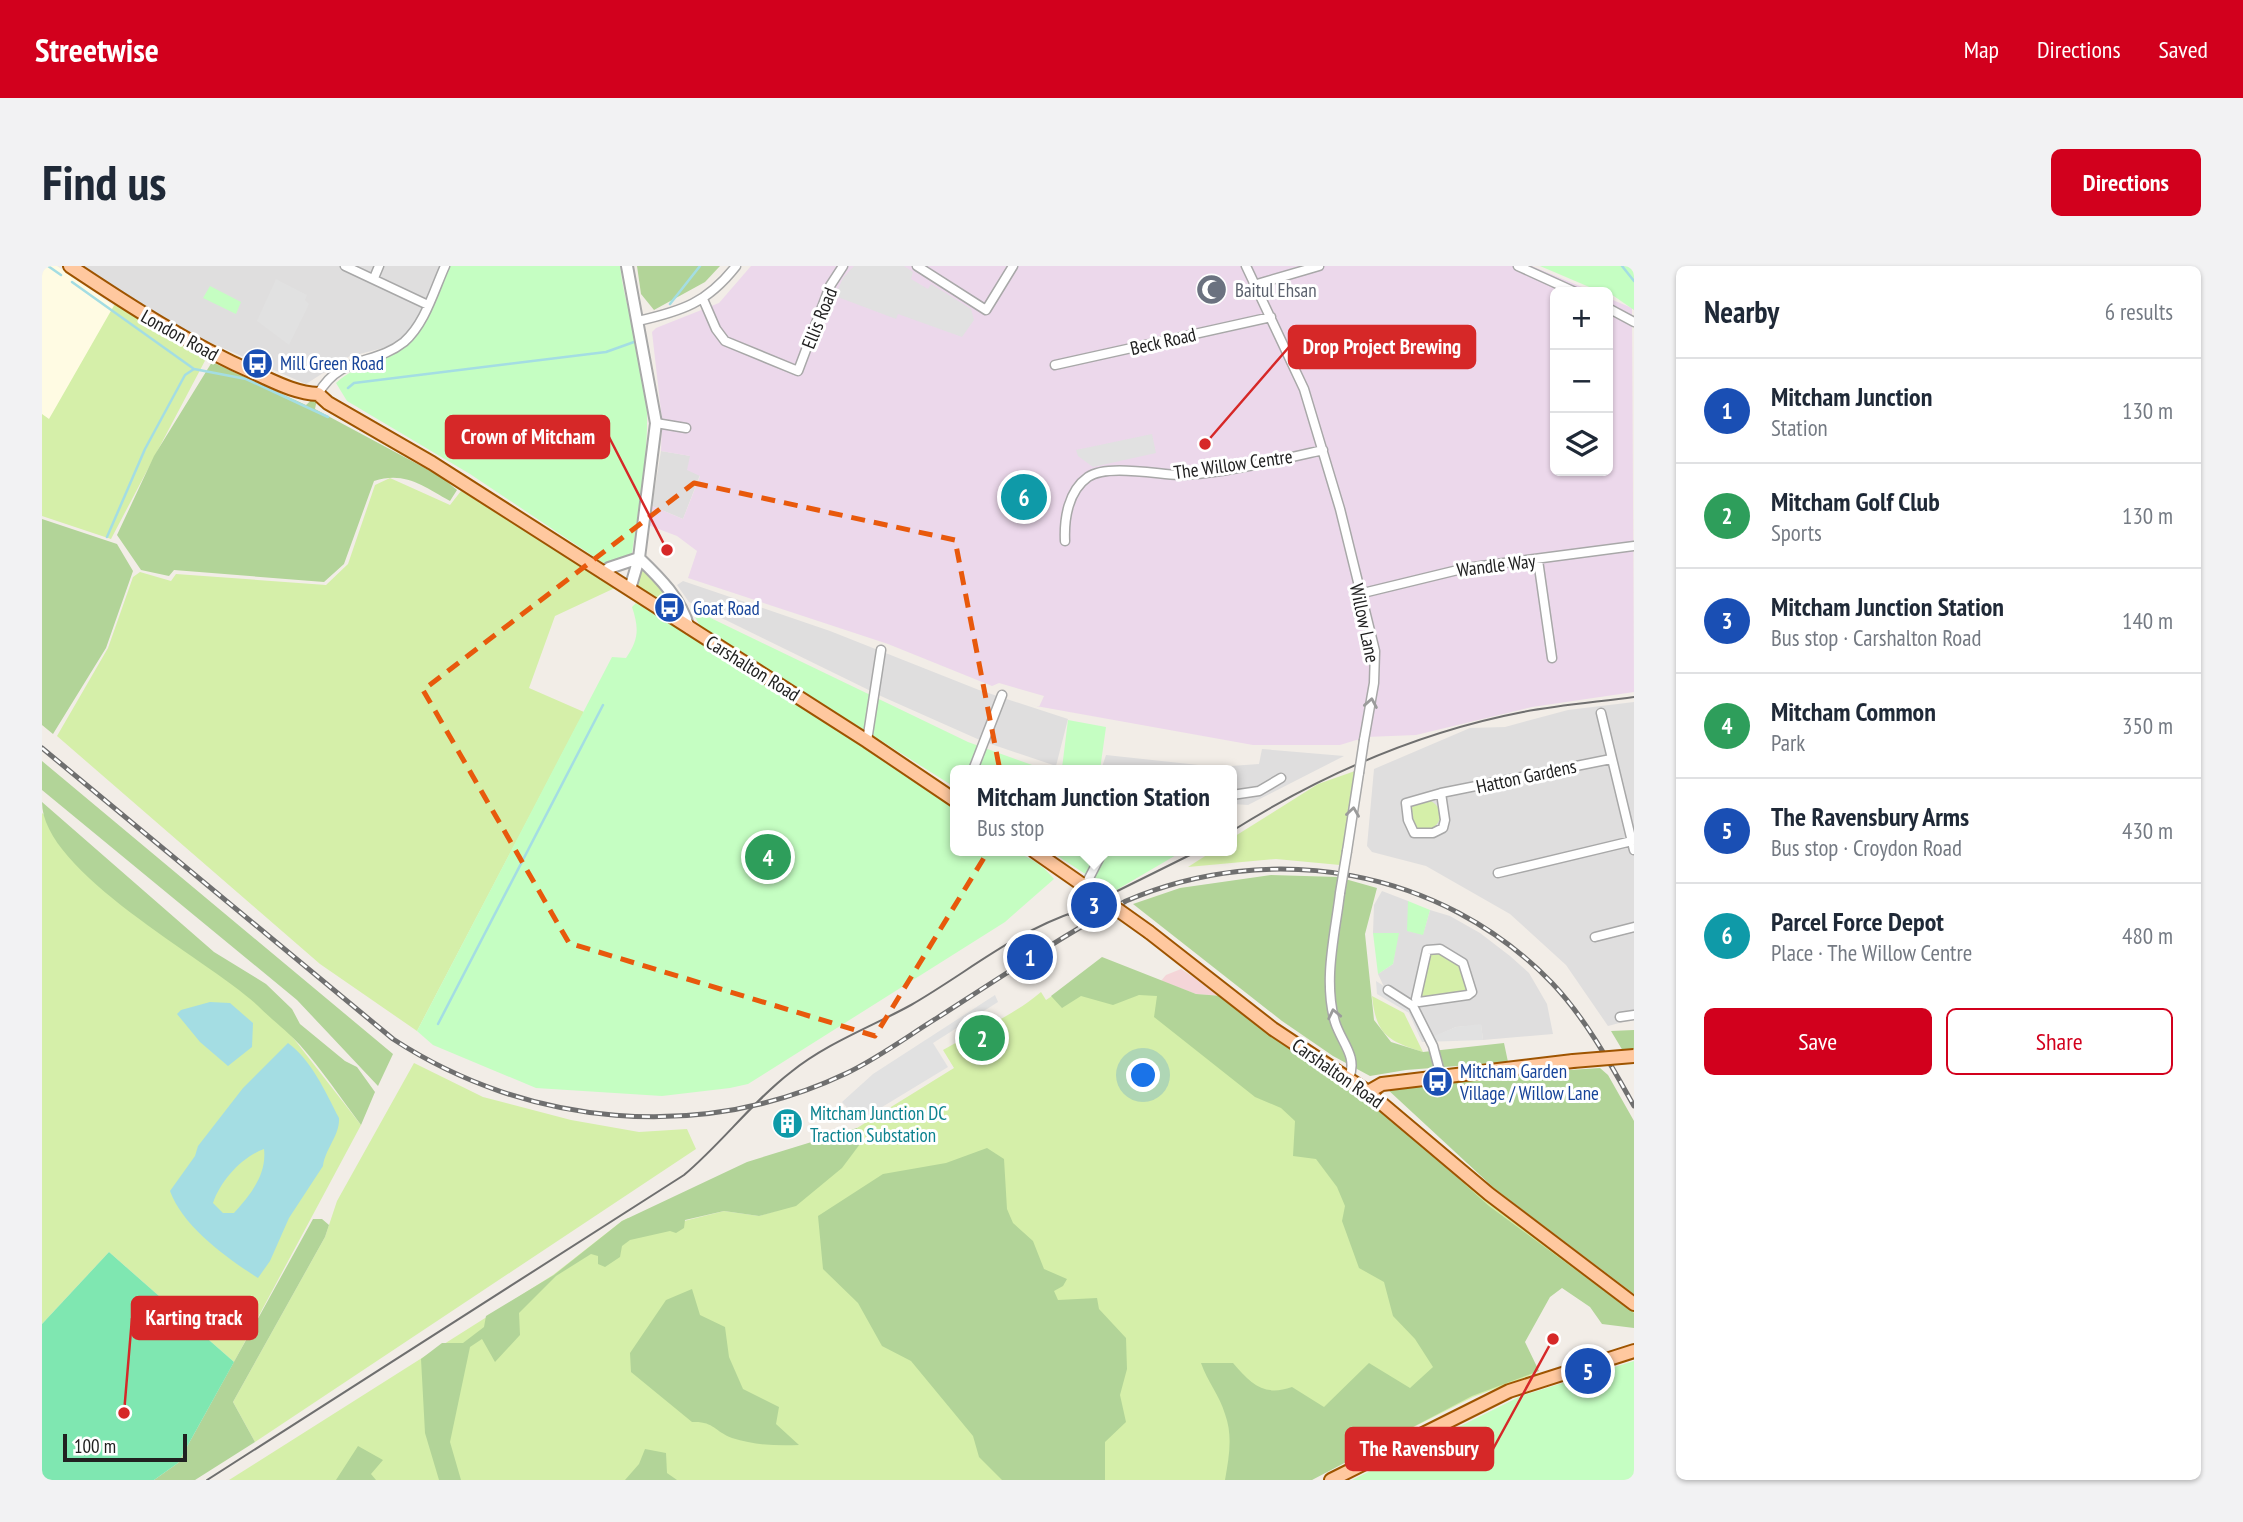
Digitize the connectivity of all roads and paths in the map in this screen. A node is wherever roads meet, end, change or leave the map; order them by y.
1 (70, 266) edge
2 (345, 266) edge
3 (379, 266) edge
4 (445, 266) edge
5 (627, 266) edge
6 (736, 266) edge
7 (843, 266) edge
8 (917, 266) edge
9 (1013, 266) edge
10 (1246, 266) edge
11 (1319, 266) edge
12 (1518, 266) edge
13 (374, 278) junction
14 (1257, 284) junction
15 (1564, 287) edge
16 (703, 299) junction
17 (428, 304) junction
18 (1613, 311) edge
19 (1271, 317) junction
20 (638, 321) junction
21 (1634, 322) edge
22 (1055, 365) dead end
23 (318, 394) junction
24 (656, 423) junction
25 (686, 428) dead end
26 (1323, 450) junction
27 (443, 470) joint
28 (1065, 541) dead end
29 (1634, 546) edge
30 (639, 558) junction
31 (1538, 560) junction
32 (603, 573) junction
33 (630, 589) junction
34 (1359, 594) junction
35 (689, 628) junction
36 (881, 650) dead end
37 (1552, 658) dead end
38 (1002, 695) dead end
39 (1601, 713) dead end
40 (867, 741) junction
41 (1611, 759) junction
42 (975, 765) edge
43 (1281, 778) dead end
44 (1441, 793) junction
45 (1237, 795) edge
46 (950, 797) edge
47 (1633, 845) edge
48 (1041, 856) edge
49 (1101, 856) edge
50 (1498, 873) dead end
51 (1088, 888) junction
52 (1634, 927) edge
53 (1595, 937) dead end
54 (1388, 990) dead end
55 (1415, 1003) junction
56 (1634, 1015) edge
57 (1620, 1017) dead end
58 (1634, 1056) edge
59 (1441, 1076) junction
60 (1349, 1077) junction
61 (1368, 1092) junction
62 (1634, 1304) edge
63 (1634, 1351) edge
64 (1331, 1480) edge

1 - 23 main road, London Road
2 - 13 street
3 - 13 street
4 - 17 street
5 - 20 street
6 - 16 street
7 - 16 street, Ellis Road
8 - 9 street
10 - 14 street, Willow Lane
11 - 14 street
12 - 15 street
13 - 17 street
14 - 19 street, Willow Lane
16 - 20 street
17 - 23 street
18 - 21 street
19 - 22 street, Beck Road
19 - 26 street, Willow Lane
20 - 24 street
23 - 27 main road, London Road
24 - 25 street
24 - 30 street
26 - 28 street, The Willow Centre
26 - 34 street, Willow Lane
27 - 32 main road, Carshalton Road
29 - 31 street, Wandle Way
30 - 32 street
30 - 33 street
30 - 35 street
31 - 34 street, Wandle Way
31 - 37 street
32 - 33 main road, Carshalton Road
33 - 35 main road, Carshalton Road
60 -> 34 street, Willow Lane, bridge
35 - 40 main road, Carshalton Road
36 - 40 street
38 - 42 street
39 - 41 street
40 - 46 main road, Carshalton Road
41 - 44 street, Hatton Gardens
41 - 47 street
43 - 45 street
44 - 44 street, Hatton Gardens
47 - 50 street
48 - 51 main road, Carshalton Road
49 - 51 street
51 - 60 main road, Carshalton Road, bridge
52 - 53 street
54 - 55 street
55 - 55 street
55 - 59 street
56 - 57 street
58 - 59 main road, bridge
59 - 61 main road
60 - 61 main road, Carshalton Road
61 - 62 main road, Carshalton Road
63 - 64 main road

